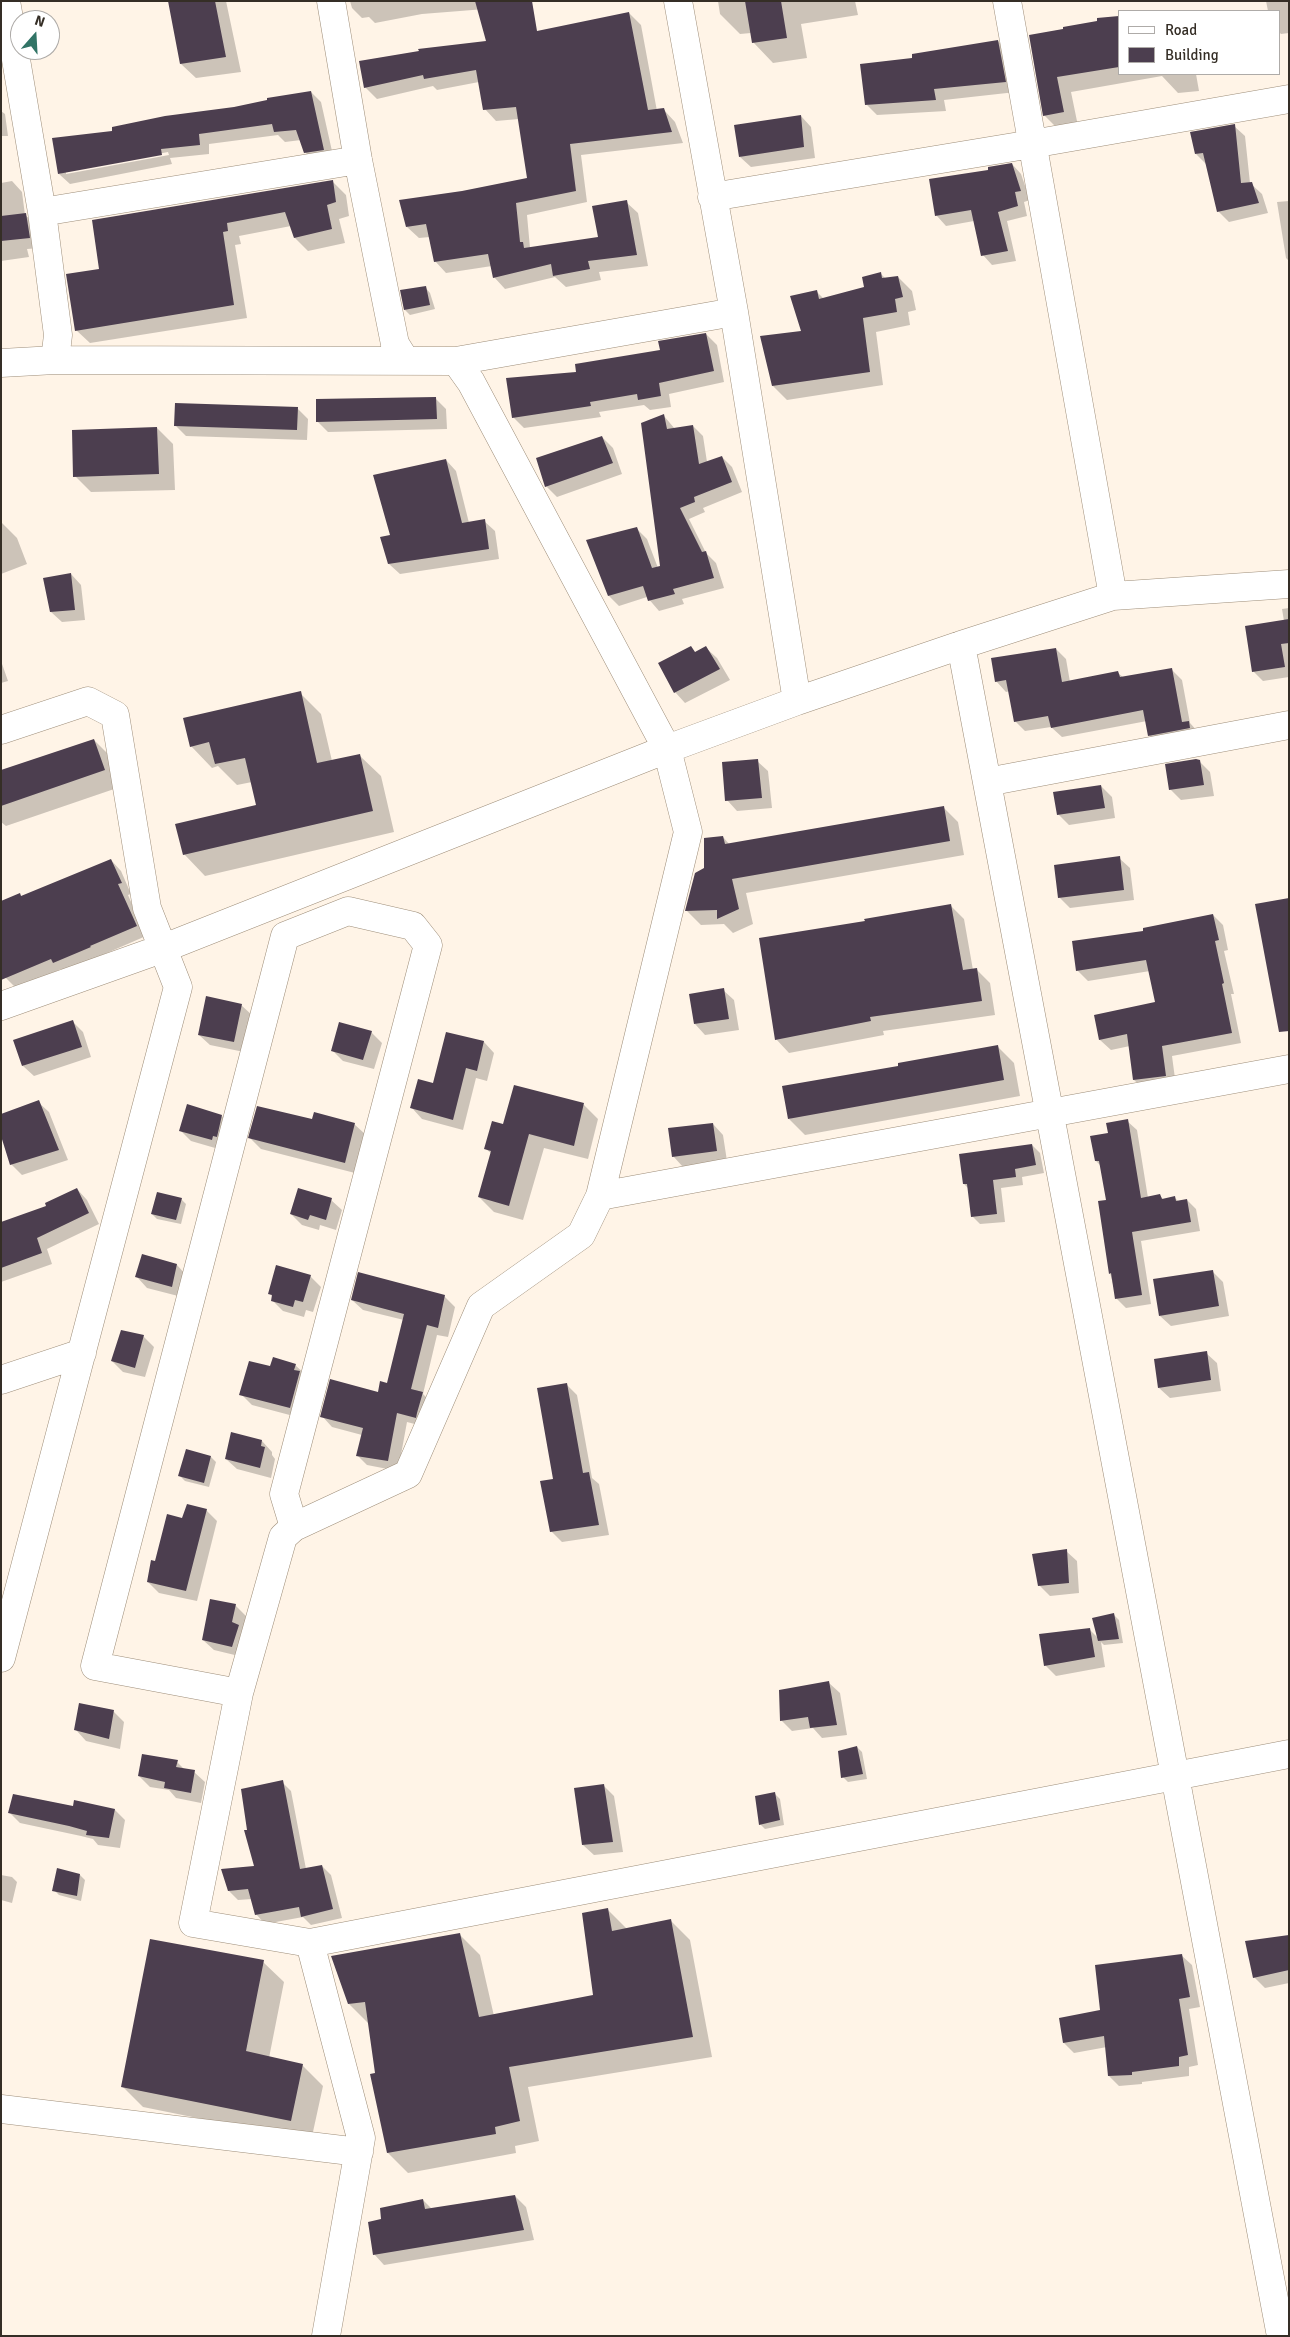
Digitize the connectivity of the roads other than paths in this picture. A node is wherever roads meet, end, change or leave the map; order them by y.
1 (6, 1) edge
2 (331, 1) edge
3 (678, 1) edge
4 (1008, 1) edge
5 (11, 86) edge
6 (1289, 99) edge
7 (1032, 144) junction
8 (358, 160) junction
9 (712, 197) junction
10 (42, 212) junction
11 (734, 312) junction
12 (55, 360) junction
13 (405, 360) junction
14 (456, 361) junction
15 (1, 363) edge
16 (1289, 584) edge
17 (1113, 596) junction
18 (961, 645) junction
19 (797, 701) junction
20 (1289, 725) edge
21 (1, 730) edge
22 (667, 749) junction
23 (986, 782) junction
24 (164, 948) junction
25 (1, 1006) edge
26 (1289, 1069) edge
27 (1050, 1114) junction
28 (600, 1196) junction
29 (82, 1353) junction
30 (1, 1380) edge
31 (294, 1527) junction
32 (1, 1658) edge
33 (240, 1694) junction
34 (1289, 1754) edge
35 (1175, 1776) junction
36 (310, 1943) junction
37 (1, 2109) edge
38 (358, 2152) junction
39 (326, 2336) edge
40 (1281, 2336) edge

1 - 5 street
2 - 8 street
3 - 9 street
4 - 7 street
5 - 10 street
6 - 7 street
7 - 9 street
7 - 17 street
8 - 10 street
8 - 13 street
9 - 11 street
10 - 12 street
11 - 14 street
11 - 19 street
12 - 13 street
12 - 15 street
13 - 14 street
14 - 22 street
16 - 17 street
17 - 18 street
18 - 19 street
18 - 23 street
19 - 22 street
20 - 23 street
21 - 24 street
22 - 24 street
22 - 28 street
23 - 27 street
24 - 25 street
24 - 29 street
26 - 27 street
27 - 28 street
27 - 35 street
28 - 31 street
29 - 30 street
29 - 32 street
31 - 33 street
31 - 33 street
33 - 36 street
34 - 35 street
35 - 36 street
35 - 40 street
36 - 38 street
37 - 38 street
38 - 39 street

